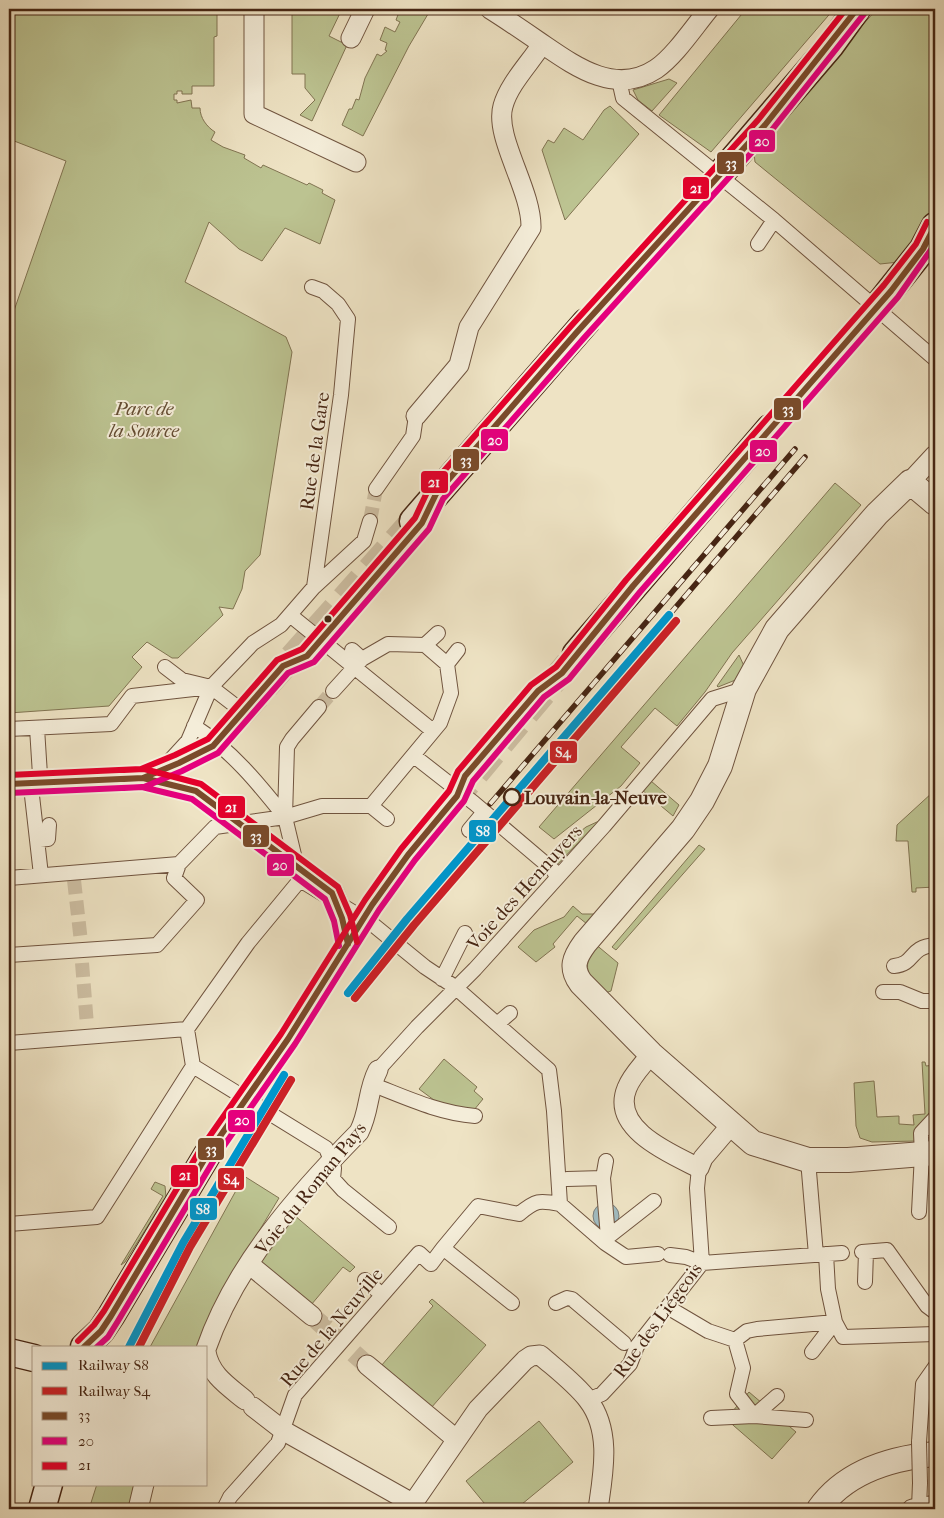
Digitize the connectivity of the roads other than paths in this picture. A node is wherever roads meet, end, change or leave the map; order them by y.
1 (254, 9) edge
2 (365, 9) edge
3 (490, 9) edge
4 (709, 9) edge
5 (858, 9) edge
6 (871, 9) edge
7 (351, 38) dead end
8 (542, 44) junction
9 (831, 45) junction
10 (619, 80) junction
11 (356, 162) dead end
12 (724, 170) tunnel mouth
13 (774, 220) junction
14 (935, 226) edge
15 (758, 244) dead end
16 (312, 287) dead end
17 (880, 303) tunnel mouth
18 (586, 322) tunnel mouth
19 (935, 359) edge
20 (416, 416) joint
21 (770, 428) tunnel mouth
22 (935, 455) edge
23 (910, 482) junction
24 (376, 489) tunnel mouth
25 (935, 503) edge
26 (370, 521) tunnel mouth
27 (412, 521) tunnel mouth
28 (314, 587) junction
29 (286, 620) junction
30 (438, 633) dead end
31 (425, 645) junction
32 (458, 650) dead end
33 (576, 654) tunnel mouth
34 (356, 659) junction
35 (447, 664) junction
36 (165, 667) dead end
37 (211, 687) junction
38 (744, 690) junction
39 (333, 691) tunnel mouth
40 (233, 704) dead end
41 (319, 707) tunnel mouth
42 (194, 726) junction
43 (37, 728) junction
44 (9, 729) edge
45 (433, 731) junction
46 (422, 751) junction
47 (31, 787) junction
48 (9, 788) edge
49 (372, 806) junction
50 (484, 812) junction
51 (285, 818) junction
52 (387, 819) dead end
53 (49, 825) dead end
54 (469, 830) dead end
55 (37, 840) junction
56 (179, 864) junction
57 (41, 875) junction
58 (557, 877) junction
59 (9, 878) edge
60 (300, 880) junction
61 (465, 933) dead end
62 (935, 945) edge
63 (917, 949) junction
64 (935, 952) edge
65 (9, 955) edge
66 (894, 966) dead end
67 (442, 979) junction
68 (455, 987) junction
69 (883, 992) dead end
70 (935, 1001) edge
71 (510, 1013) dead end
72 (497, 1024) junction
73 (187, 1029) junction
74 (9, 1043) edge
75 (651, 1054) junction
76 (193, 1066) junction
77 (374, 1077) junction
78 (475, 1116) dead end
79 (935, 1118) edge
80 (732, 1124) junction
81 (929, 1153) edge
82 (207, 1155) tunnel mouth
83 (808, 1160) junction
84 (606, 1161) dead end
85 (333, 1164) junction
86 (699, 1168) junction
87 (550, 1173) dead end
88 (603, 1178) junction
89 (563, 1182) junction
90 (654, 1201) dead end
91 (560, 1204) junction
92 (919, 1212) dead end
93 (9, 1224) edge
94 (389, 1227) dead end
95 (607, 1240) junction
96 (442, 1248) junction
97 (842, 1253) dead end
98 (821, 1255) junction
99 (702, 1263) junction
100 (249, 1264) junction
101 (365, 1280) dead end
102 (865, 1282) dead end
103 (381, 1294) junction
104 (512, 1303) dead end
105 (556, 1303) dead end
106 (669, 1308) junction
107 (935, 1312) edge
108 (312, 1316) tunnel mouth
109 (835, 1322) junction
110 (935, 1334) edge
111 (735, 1340) junction
112 (624, 1343) dead end
113 (87, 1346) edge
114 (208, 1346) edge
115 (9, 1352) edge
116 (812, 1352) dead end
117 (32, 1358) edge
118 (208, 1364) edge
119 (367, 1365) tunnel mouth
120 (935, 1368) edge
121 (777, 1396) dead end
122 (588, 1400) junction
123 (754, 1416) junction
124 (711, 1418) dead end
125 (806, 1420) dead end
126 (284, 1431) junction
127 (456, 1439) junction
128 (921, 1439) edge
129 (48, 1486) edge
130 (144, 1486) edge
131 (410, 1506) edge
132 (922, 1507) edge
133 (42, 1509) edge
134 (138, 1509) edge
135 (224, 1509) edge
136 (598, 1509) edge
137 (819, 1509) edge

1 - 11 street
2 - 7 street
3 - 8 street
4 - 10 street
5 - 9 main road
6 - 9 main road
8 - 10 street
8 - 20 street
9 - 12 main road
10 - 13 street
13 - 15 street
13 - 19 street
14 - 17 main road
16 - 28 street, Rue de la Gare
18 - 27 main road
20 - 24 street
21 - 33 main road
22 - 23 street
23 - 25 street
23 - 38 street
26 - 28 street
28 - 29 street
29 - 34 street
29 - 37 street
30 - 31 street
31 - 34 street
31 - 35 street
32 - 35 street
34 - 39 street
34 - 45 street
35 - 45 street
36 - 37 street
37 - 40 street
37 - 42 street
37 - 43 street
38 - 58 street, Voie des Hennuyers
38 - 75 street
41 - 51 street
42 - 47 street
42 - 51 street
43 - 44 street
43 - 47 street
45 - 46 street
46 - 49 street
46 - 50 street
47 - 48 street
47 - 55 street
49 - 51 street
49 - 52 street
50 - 54 street
50 - 58 street
51 - 56 street
51 - 60 street
53 - 55 street
55 - 57 street
56 - 57 street
56 - 65 street
57 - 59 street
58 - 68 street, Voie des Hennuyers
60 - 67 street
60 - 73 street
61 - 67 street
62 - 63 street
63 - 64 street
63 - 66 street
67 - 68 street
68 - 72 street
68 - 77 street
69 - 70 street
71 - 72 street
72 - 89 street
73 - 74 street
73 - 76 street
75 - 80 street
75 - 86 street
76 - 85 street
76 - 93 street
77 - 78 street
77 - 85 street, Voie du Roman Pays
79 - 81 street
80 - 83 street
80 - 86 street, Rue des Liégeois
81 - 83 street
81 - 92 street
82 - 113 main road
83 - 98 street
84 - 88 street
85 - 94 street
85 - 100 street, Voie du Roman Pays
86 - 99 street, Rue des Liégeois
87 - 89 street
88 - 89 street
88 - 95 street
89 - 91 street
90 - 95 street
91 - 95 street
91 - 96 street
95 - 99 street
96 - 103 street, Rue de la Neuville
96 - 104 street
97 - 98 street
98 - 99 street
98 - 109 street
99 - 106 street, Rue des Liégeois
100 - 108 street
100 - 114 street, Voie du Roman Pays
101 - 103 street
102 - 107 street
103 - 126 street, Rue de la Neuville
105 - 112 street
106 - 111 street
106 - 122 street, Rue des Liégeois
109 - 110 street
109 - 111 street
109 - 116 street
111 - 123 street
115 - 117 main road
118 - 126 street
119 - 127 street
120 - 128 street
121 - 123 street
122 - 127 street
122 - 136 street
123 - 124 street
123 - 125 street
126 - 131 street
126 - 135 street, Rue de la Neuville
127 - 131 street
128 - 132 street, bridge
128 - 137 street
129 - 133 main road
130 - 134 street

